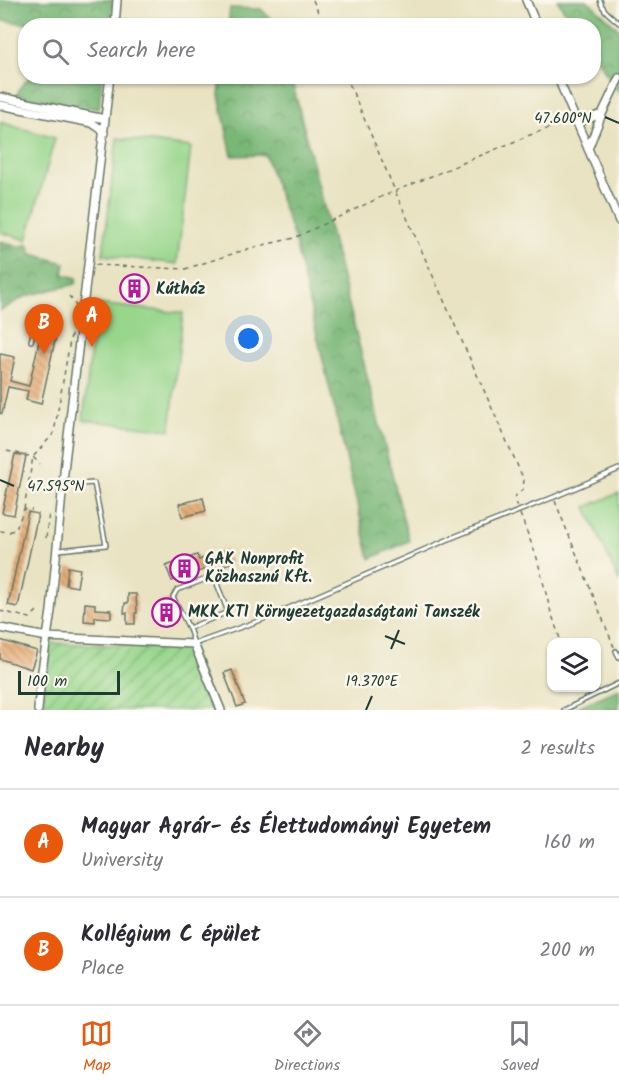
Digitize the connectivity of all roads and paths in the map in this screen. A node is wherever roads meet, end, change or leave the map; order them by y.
1 (117, 0) edge
2 (314, 0) edge
3 (526, 0) edge
4 (600, 0) edge
5 (116, 18) edge
6 (321, 18) edge
7 (534, 18) edge
8 (619, 23) edge
9 (619, 78) edge
10 (109, 84) edge
11 (349, 84) edge
12 (560, 84) edge
13 (3, 102) edge
14 (602, 114) junction
15 (105, 119) junction
16 (575, 121) junction
17 (104, 133) junction
18 (588, 149) junction
19 (395, 191) junction
20 (619, 221) edge
21 (88, 264) junction
22 (69, 296) dead end
23 (40, 307) dead end
24 (31, 341) dead end
25 (7, 451) dead end
26 (33, 457) junction
27 (40, 464) dead end
28 (619, 469) edge
29 (62, 485) junction
30 (554, 497) junction
31 (24, 509) junction
32 (32, 510) dead end
33 (519, 512) junction
34 (49, 513) dead end
35 (0, 531) edge
36 (46, 538) dead end
37 (57, 550) junction
38 (38, 610) dead end
39 (0, 611) edge
40 (0, 628) edge
41 (189, 628) junction
42 (47, 637) junction
43 (560, 638) edge
44 (194, 644) junction
45 (616, 651) joint
46 (619, 657) edge
47 (619, 683) edge
48 (575, 692) edge
49 (576, 705) junction
50 (38, 710) edge
51 (221, 710) edge
52 (564, 710) edge

1 - 5 street
2 - 6 path
3 - 7 street
4 - 8 lane
9 - 14 street
10 - 15 street
11 - 19 path
12 - 16 street
13 - 15 street
13 - 17 street
14 - 16 street
14 - 18 street
15 - 17 street
16 - 18 street
16 - 19 path
17 - 21 street
18 - 20 street
19 - 21 path
19 - 33 path
21 - 29 street
22 - 26 path
23 - 24 lane
25 - 26 path
26 - 27 path
26 - 31 path
28 - 30 lane
29 - 37 street
29 - 37 lane
30 - 33 lane
30 - 45 path
31 - 32 path
31 - 35 path
33 - 43 path
33 - 44 lane
34 - 36 path
37 - 42 street
38 - 39 path
40 - 42 street
41 - 41 lane
41 - 44 lane
42 - 44 street
42 - 50 street
44 - 51 street
45 - 46 lane
47 - 49 lane
48 - 49 path
49 - 52 lane

